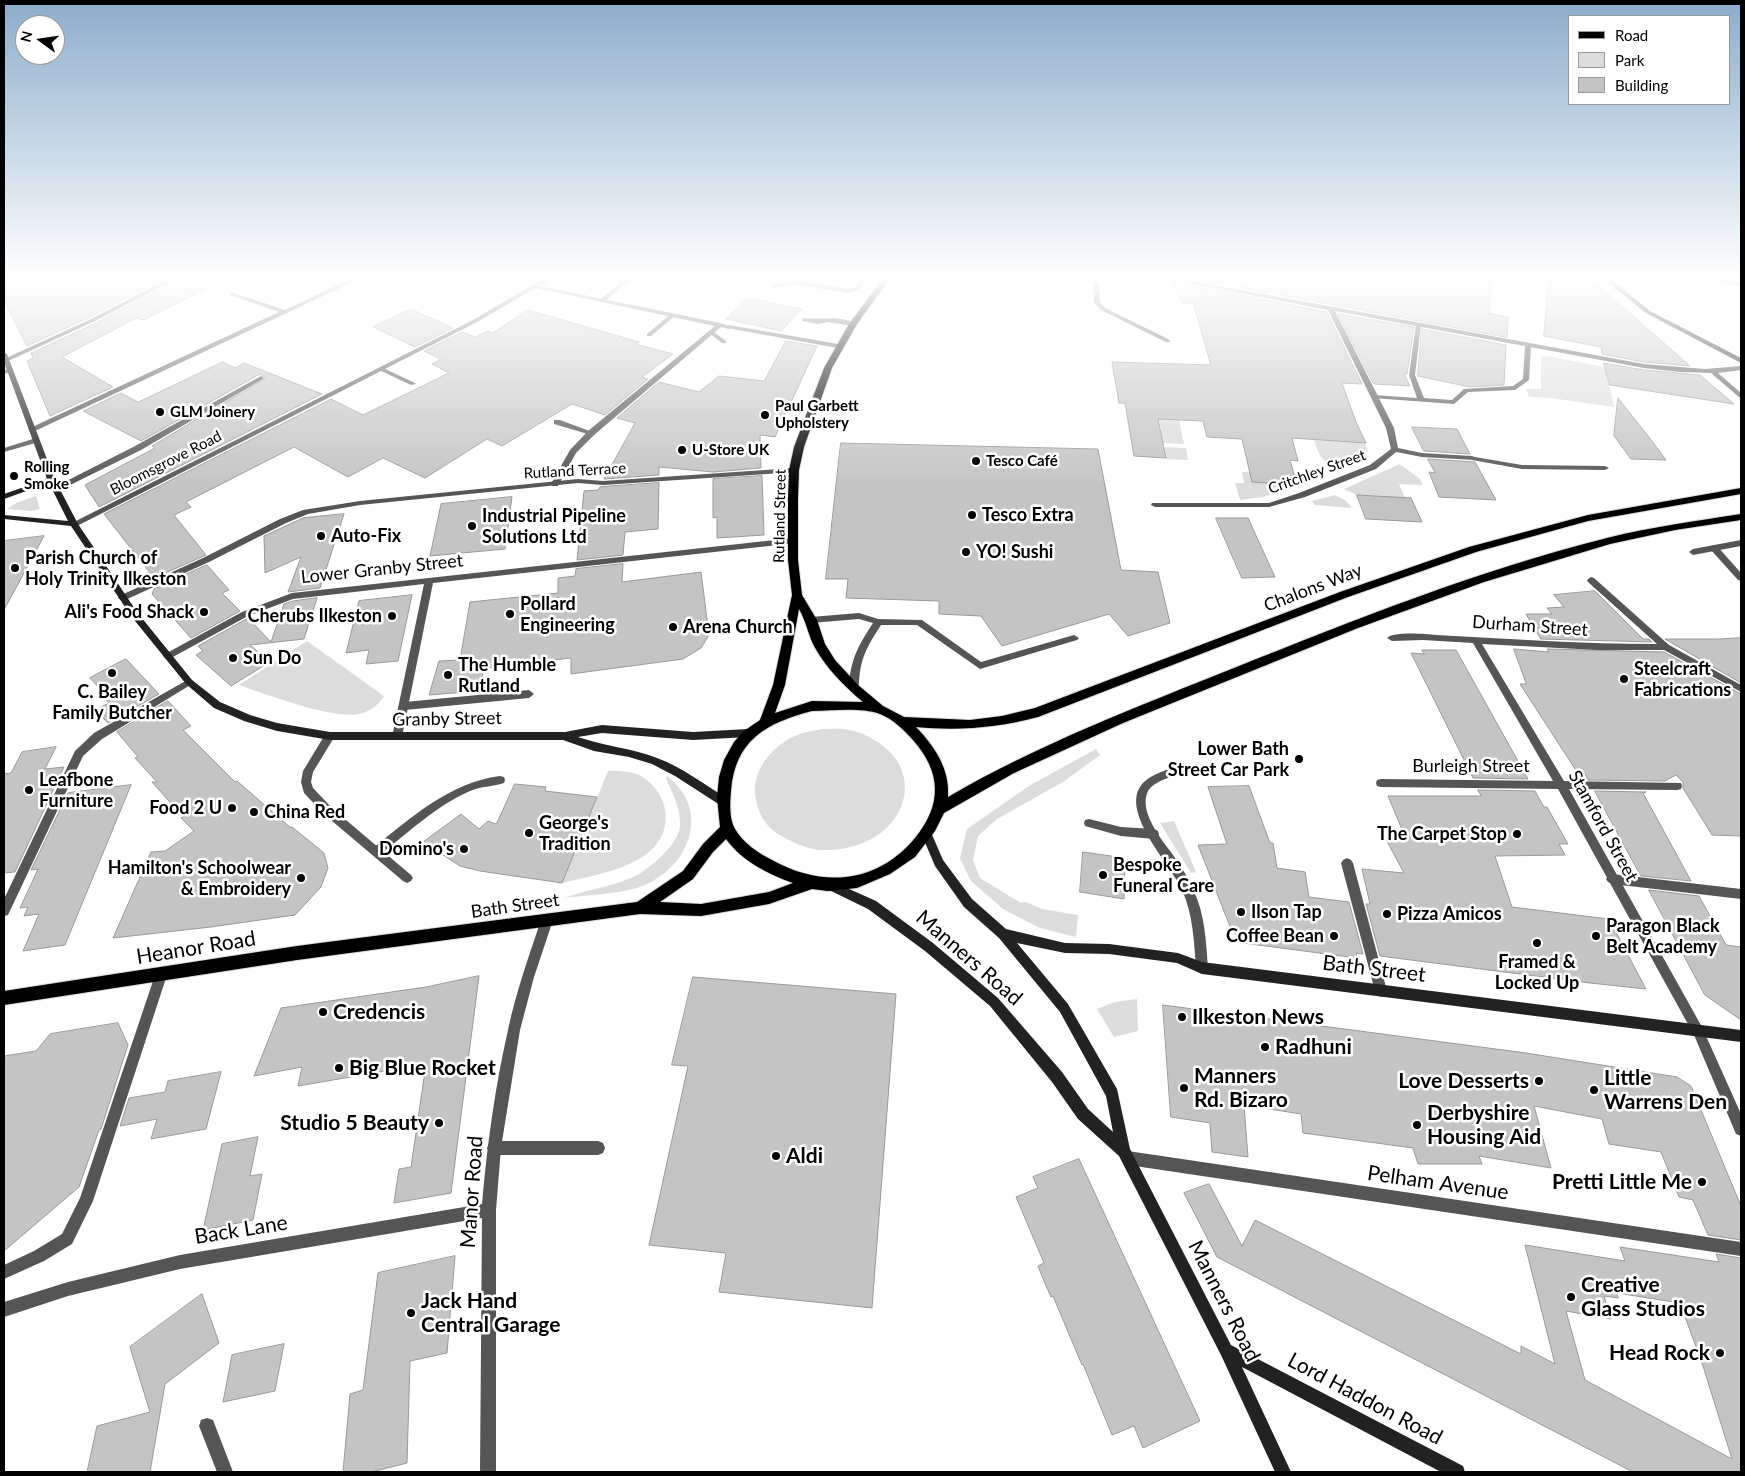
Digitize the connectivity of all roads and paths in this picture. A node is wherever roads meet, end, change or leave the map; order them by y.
1 (24, 349) edge
2 (205, 349) edge
3 (420, 349) edge
4 (691, 349) edge
5 (837, 349) edge
6 (1350, 349) edge
7 (1415, 349) edge
8 (1528, 349) edge
9 (1545, 349) edge
10 (1716, 349) edge
11 (4, 357) edge
12 (1741, 361) edge
13 (1741, 368) edge
14 (382, 369) junction
15 (6, 372) edge
16 (1714, 373) junction
17 (261, 378) dead end
18 (412, 384) dead end
19 (1741, 396) edge
20 (1374, 397) junction
21 (1421, 400) junction
22 (557, 422) dead end
23 (32, 429) junction
24 (592, 433) junction
25 (36, 440) junction
26 (4, 450) edge
27 (1395, 450) junction
28 (1604, 468) dead end
29 (794, 470) junction
30 (51, 480) junction
31 (555, 484) junction
32 (55, 489) junction
33 (1741, 491) edge
34 (4, 497) edge
35 (1154, 505) dead end
36 (4, 517) edge
37 (1741, 517) edge
38 (74, 524) junction
39 (793, 541) junction
40 (1741, 543) edge
41 (1714, 548) junction
42 (1693, 552) dead end
43 (1741, 578) edge
44 (429, 580) junction
45 (1591, 580) dead end
46 (797, 596) junction
47 (122, 598) junction
48 (812, 620) junction
49 (878, 622) junction
50 (1074, 638) dead end
51 (1392, 638) dead end
52 (1475, 639) junction
53 (1666, 647) junction
54 (168, 656) junction
55 (189, 682) junction
56 (854, 688) junction
57 (1741, 689) edge
58 (529, 694) dead end
59 (405, 706) junction
60 (879, 709) junction
61 (766, 721) junction
62 (902, 721) junction
63 (748, 733) junction
64 (330, 736) junction
65 (565, 736) junction
66 (397, 737) junction
67 (1178, 770) dead end
68 (500, 780) dead end
69 (1381, 783) dead end
70 (1561, 784) junction
71 (1677, 786) dead end
72 (724, 802) junction
73 (940, 809) junction
74 (1089, 823) dead end
75 (727, 828) junction
76 (926, 833) junction
77 (1154, 834) junction
78 (377, 851) junction
79 (1347, 863) dead end
80 (407, 878) dead end
81 (1612, 879) junction
82 (811, 883) junction
83 (829, 885) junction
84 (1741, 894) edge
85 (640, 908) junction
86 (4, 911) edge
87 (546, 920) junction
88 (1003, 934) junction
89 (395, 941) joint
90 (1202, 968) junction
91 (161, 975) junction
92 (1381, 991) junction
93 (4, 998) edge
94 (1698, 1031) junction
95 (1741, 1036) edge
96 (1741, 1129) edge
97 (494, 1148) junction
98 (598, 1148) dead end
99 (1126, 1155) junction
100 (489, 1210) junction
101 (1741, 1249) edge
102 (4, 1272) edge
103 (4, 1310) edge
104 (1226, 1350) junction
105 (207, 1426) dead end
106 (225, 1472) edge
107 (488, 1472) edge
108 (1283, 1472) edge
109 (1457, 1472) edge

1 - 11 street
2 - 23 street
3 - 14 street, Bloomsgrove Road
4 - 24 street
5 - 29 main road, Rutland Street
6 - 20 street
7 - 21 street
8 - 21 street
9 - 16 street
10 - 12 street
11 - 15 street, Granby Street
13 - 16 street
14 - 18 street
14 - 38 street, Bloomsgrove Road
15 - 23 street, Granby Street
16 - 19 street
17 - 32 street
20 - 21 street
20 - 27 street
22 - 24 street
23 - 25 street, Granby Street
24 - 31 street
25 - 26 street
25 - 30 street, Granby Street
27 - 28 street
27 - 35 street, Critchley Street
29 - 31 street, Rutland Terrace
29 - 39 main road, Rutland Street
30 - 32 street, Granby Street
30 - 34 street
31 - 47 street, Rutland Terrace
32 - 38 street, Granby Street
33 - 62 main road, Chalons Way
36 - 38 street
37 - 73 main road
38 - 47 street, Granby Street
39 - 44 street, Lower Granby Street
39 - 46 main road, Rutland Street
40 - 41 street
41 - 42 street
41 - 43 street
44 - 54 street, Lower Granby Street
44 - 59 street
45 - 53 street
46 - 48 main road, Rutland Street
46 - 61 main road, Rutland Street
47 - 54 street, Granby Street
48 - 49 street
48 - 56 main road, Rutland Street
49 - 50 street
49 - 56 street
51 - 52 street, Durham Street
52 - 53 street, Durham Street
52 - 70 street, Stamford Street
53 - 57 street
54 - 55 street, Granby Street
55 - 64 street, Granby Street
55 - 86 street
56 - 60 main road, Rutland Street
58 - 59 street
59 - 66 street
60 - 61 main road
60 - 62 main road
61 - 63 main road
62 - 73 main road
63 - 65 street, Granby Street
63 - 72 main road
64 - 66 street, Granby Street
64 - 78 street
65 - 66 street, Granby Street
65 - 72 street, Granby Street
67 - 77 street
68 - 78 street
69 - 70 street, Burleigh Street
70 - 71 street, Burleigh Street
70 - 81 street, Stamford Street
72 - 75 main road
73 - 76 main road
74 - 77 street
75 - 82 main road
75 - 85 main road, Bath Street
76 - 83 main road
76 - 88 street, Manners Road
77 - 90 street
78 - 80 street
79 - 92 street
81 - 84 street
81 - 94 street, Stamford Street
82 - 83 main road
82 - 85 main road, Bath Street
83 - 99 street, Manners Road
85 - 87 main road, Bath Street
87 - 89 main road, Bath Street
87 - 97 street, Manor Road
88 - 90 street, Bath Street
88 - 99 street, Manners Road
89 - 91 main road, Heanor Road
90 - 92 street, Bath Street
91 - 93 main road, Heanor Road
91 - 102 street
92 - 94 street, Bath Street
94 - 95 street, Bath Street
94 - 96 street, Stamford Street
97 - 98 street
97 - 100 street, Manor Road
99 - 101 street, Pelham Avenue
99 - 104 street, Manners Road
100 - 103 street, Back Lane
100 - 107 street, Manor Road
104 - 108 street, Manners Road
104 - 109 street, Lord Haddon Road
105 - 106 street

